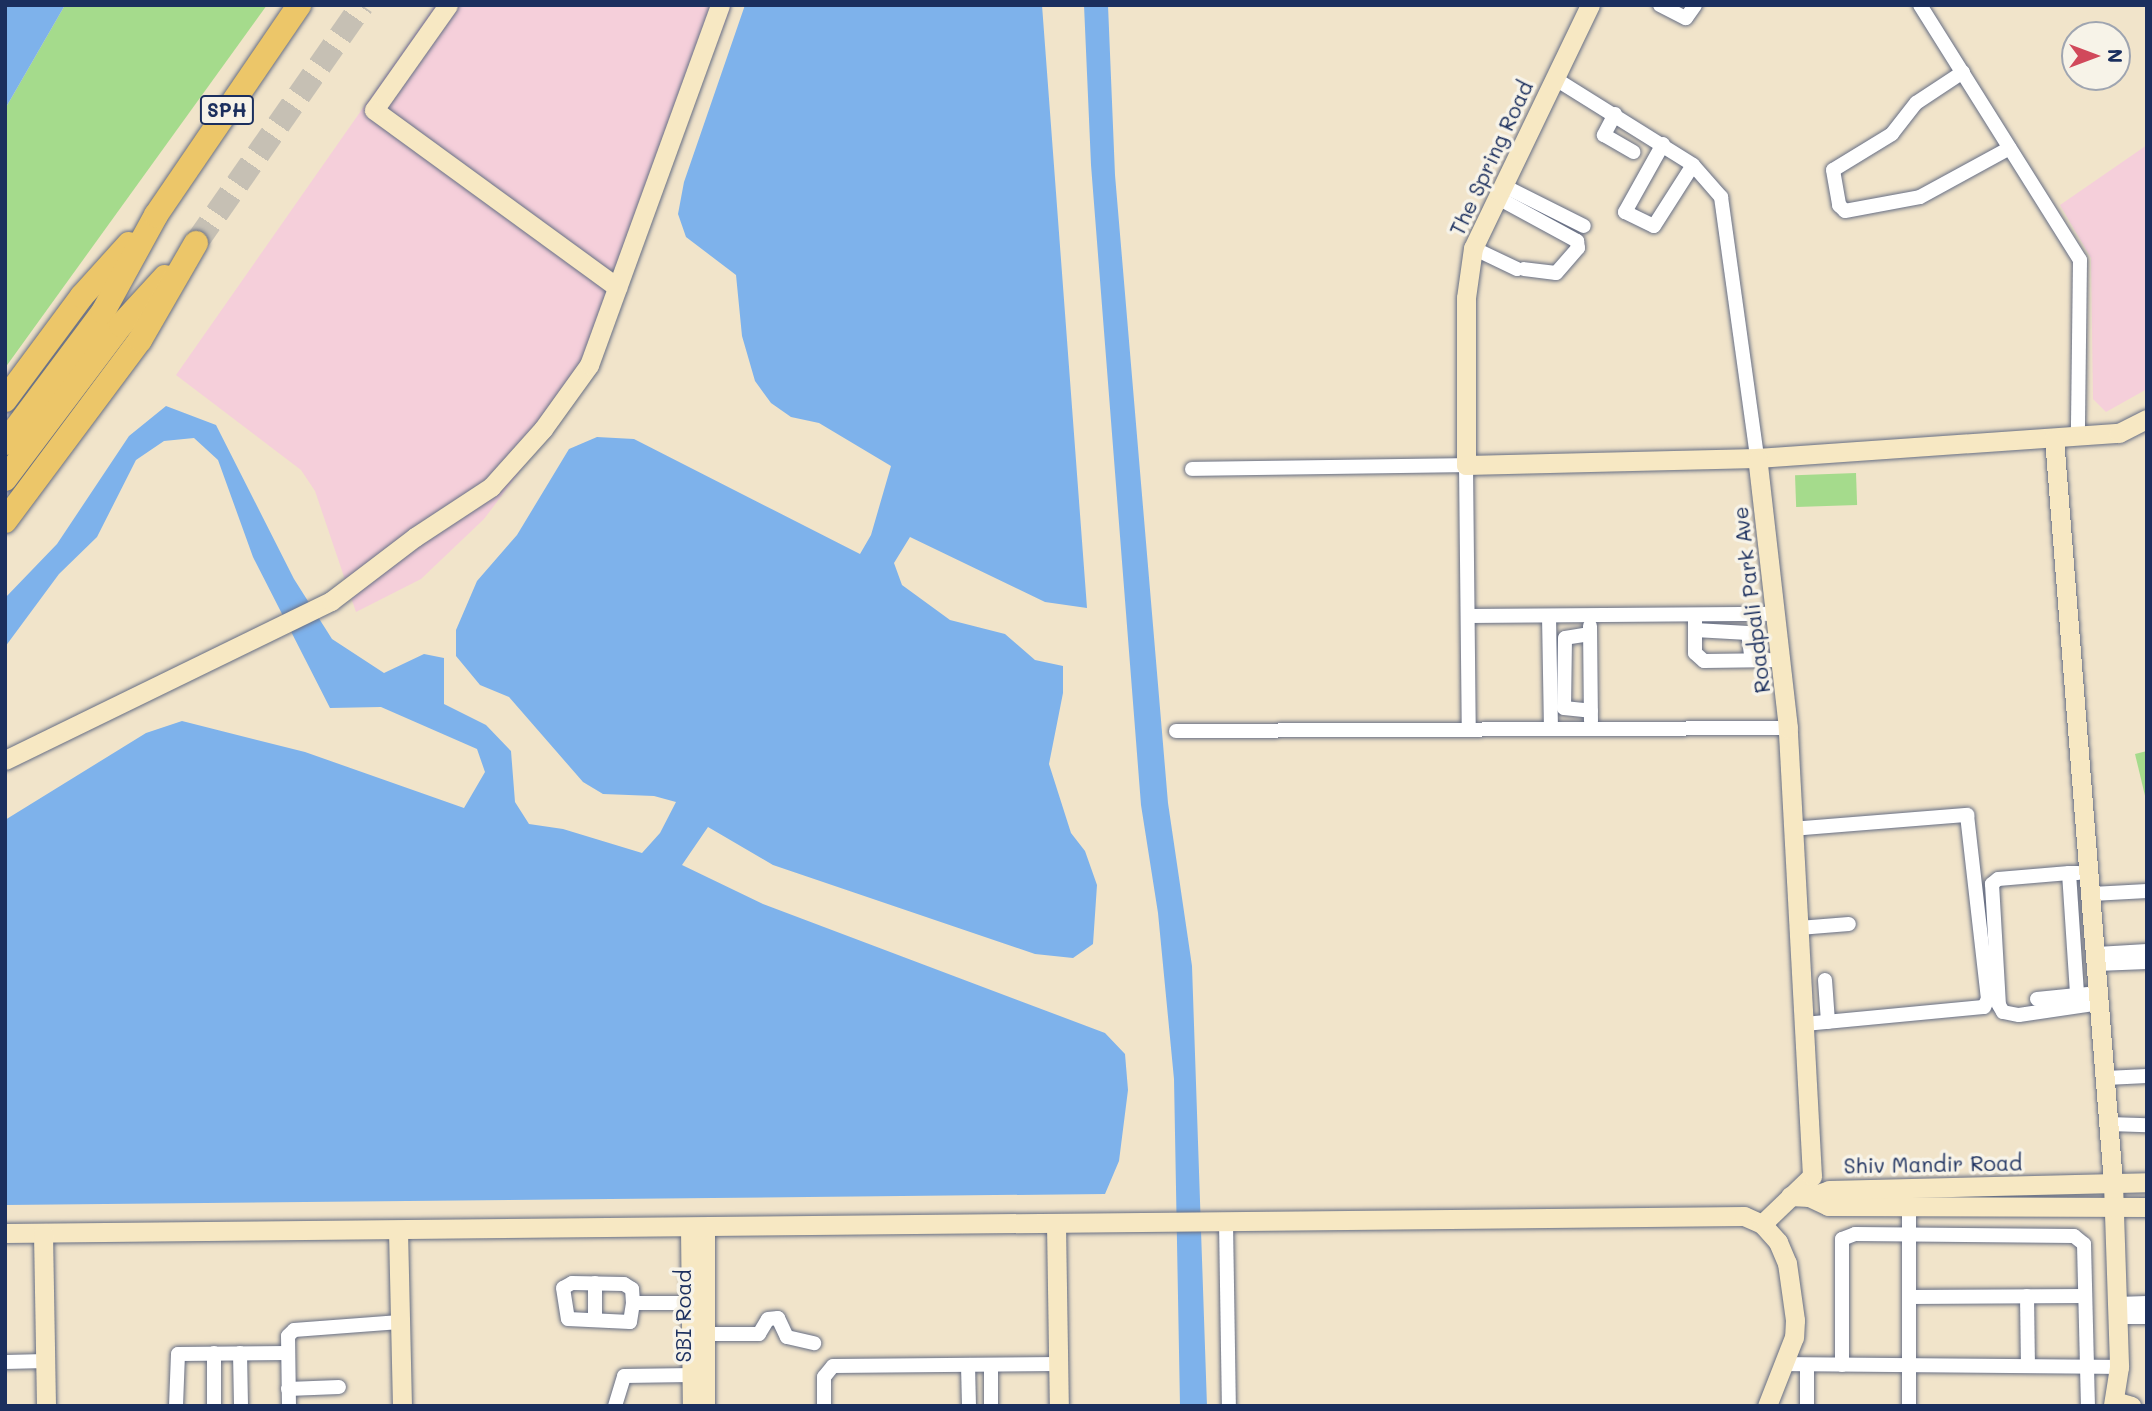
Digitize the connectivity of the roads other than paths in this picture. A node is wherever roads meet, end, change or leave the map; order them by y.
1 (299, 5) edge
2 (448, 5) edge
3 (720, 5) edge
4 (1590, 5) edge
5 (1660, 5) edge
6 (1695, 5) edge
7 (1920, 5) edge
8 (1963, 72) junction
9 (1554, 78) junction
10 (1615, 114) junction
11 (1646, 133) junction
12 (1663, 144) junction
13 (2010, 148) junction
14 (1693, 165) junction
15 (1503, 193) junction
16 (156, 215) junction
17 (1584, 226) dead end
18 (1473, 248) junction
19 (617, 287) junction
20 (112, 319) junction
21 (5, 400) edge
22 (2147, 419) edge
23 (2078, 436) junction
24 (2054, 438) junction
25 (5, 443) edge
26 (1757, 458) junction
27 (1466, 465) junction
28 (1192, 469) dead end
29 (5, 480) edge
30 (5, 521) edge
31 (1776, 614) junction
32 (1695, 615) junction
33 (1468, 616) junction
34 (1549, 617) junction
35 (1590, 617) junction
36 (1695, 630) junction
37 (1590, 634) junction
38 (1752, 660) junction
39 (1781, 660) junction
40 (1591, 711) junction
41 (1788, 728) junction
42 (1551, 729) junction
43 (1591, 729) junction
44 (1469, 730) junction
45 (1176, 731) dead end
46 (5, 760) edge
47 (1792, 829) junction
48 (2090, 871) junction
49 (2068, 873) junction
50 (2147, 891) edge
51 (2092, 894) junction
52 (1849, 924) dead end
53 (1799, 928) junction
54 (2147, 951) edge
55 (2096, 959) junction
56 (2147, 962) edge
57 (1825, 980) dead end
58 (2099, 998) junction
59 (2037, 999) dead end
60 (2078, 1001) junction
61 (1828, 1022) junction
62 (1804, 1024) junction
63 (2147, 1076) edge
64 (2106, 1082) junction
65 (2147, 1086) edge
66 (2109, 1124) junction
67 (2147, 1125) edge
68 (2147, 1182) edge
69 (2113, 1183) junction
70 (1799, 1197) junction
71 (1909, 1206) junction
72 (2114, 1206) junction
73 (2147, 1207) edge
74 (1221, 1222) junction
75 (1056, 1224) junction
76 (1762, 1224) junction
77 (698, 1227) junction
78 (398, 1230) junction
79 (5, 1233) edge
80 (43, 1233) junction
81 (1909, 1234) junction
82 (595, 1283) junction
83 (2027, 1296) junction
84 (2085, 1296) junction
85 (1909, 1297) junction
86 (633, 1303) junction
87 (691, 1303) junction
88 (2147, 1303) edge
89 (2117, 1310) junction
90 (2147, 1317) edge
91 (595, 1320) junction
92 (400, 1322) junction
93 (705, 1334) junction
94 (814, 1343) dead end
95 (214, 1353) junction
96 (240, 1353) junction
97 (288, 1353) junction
98 (46, 1361) junction
99 (5, 1362) edge
100 (991, 1364) junction
101 (1058, 1364) junction
102 (1783, 1364) junction
103 (1807, 1364) junction
104 (968, 1365) junction
105 (1842, 1365) junction
106 (1909, 1365) junction
107 (2028, 1366) junction
108 (2087, 1367) junction
109 (692, 1375) junction
110 (968, 1381) junction
111 (991, 1381) junction
112 (339, 1387) dead end
113 (288, 1388) junction
114 (2121, 1396) edge
115 (46, 1406) edge
116 (176, 1406) edge
117 (214, 1406) edge
118 (241, 1406) edge
119 (289, 1406) edge
120 (402, 1406) edge
121 (615, 1406) edge
122 (692, 1406) edge
123 (705, 1406) edge
124 (824, 1406) edge
125 (969, 1406) edge
126 (991, 1406) edge
127 (1059, 1406) edge
128 (1229, 1406) edge
129 (1767, 1406) edge
130 (1807, 1406) edge
131 (1909, 1406) edge
132 (2088, 1406) edge

1 - 16 highway, SPH
2 - 19 street
3 - 19 street
4 - 9 street, The Spring Road
5 - 6 street
7 - 8 street
8 - 13 street
8 - 13 street
9 - 10 street, Roadpali Park Ave
9 - 15 street, The Spring Road
10 - 11 street, Roadpali Park Ave
10 - 11 street
11 - 12 street, Roadpali Park Ave
12 - 14 street, Roadpali Park Ave
12 - 14 street
13 - 23 street
14 - 26 street, Roadpali Park Ave
15 - 17 street
15 - 18 street, The Spring Road
15 - 18 street
16 - 20 highway, SPH
16 - 21 highway
18 - 27 street, The Spring Road
19 - 46 street
20 - 25 highway, SPH
20 - 29 highway, SPH
20 - 30 highway, SPH
22 - 23 street
23 - 24 street
24 - 26 street
24 - 48 street
26 - 27 street
26 - 31 street, Roadpali Park Ave
27 - 28 street
27 - 33 street
31 - 32 street
31 - 39 street, Roadpali Park Ave
32 - 35 street
32 - 36 street
33 - 34 street
33 - 44 street
34 - 35 street
34 - 42 street
35 - 37 street
36 - 38 street
36 - 38 street
37 - 40 street
37 - 40 street
38 - 39 street
39 - 41 street, Roadpali Park Ave
40 - 43 street
41 - 43 street
41 - 47 street, Roadpali Park Ave
42 - 43 street
42 - 44 street
44 - 45 street
47 - 53 street, Roadpali Park Ave
47 - 61 street
48 - 49 street
48 - 51 street
49 - 60 street
49 - 60 street
50 - 51 street
51 - 55 street
52 - 53 street
53 - 62 street, Roadpali Park Ave
54 - 55 street
55 - 56 street
55 - 58 street
57 - 61 street
58 - 60 street
58 - 64 street
59 - 60 street
61 - 62 street
62 - 70 street, Roadpali Park Ave
63 - 64 street
64 - 65 street
64 - 66 street
66 - 67 street
66 - 69 street
68 - 69 street, Shiv Mandir Road
69 - 70 street, Shiv Mandir Road
69 - 72 street
70 - 71 street, Shiv Mandir Road
70 - 76 street
71 - 72 street, Shiv Mandir Road
71 - 81 street
72 - 73 street, Shiv Mandir Road
72 - 89 street
74 - 75 street
74 - 76 street
74 - 128 street
75 - 77 street
75 - 101 street
76 - 102 street
77 - 78 street
77 - 87 street, SBI Road
77 - 93 street, SBI Road
78 - 80 street
78 - 92 street
79 - 80 street
80 - 98 street
81 - 84 street
81 - 85 street
81 - 105 street
82 - 86 street
82 - 91 street
82 - 91 street
83 - 84 street
83 - 85 street
83 - 107 street
84 - 108 street
85 - 106 street
86 - 87 street
86 - 91 street
87 - 109 street, SBI Road
88 - 89 street
89 - 90 street
89 - 114 street
92 - 97 street
92 - 120 street
93 - 94 street
93 - 123 street, SBI Road
95 - 96 street
95 - 116 street
95 - 117 street
96 - 97 street
96 - 118 street
97 - 113 street
98 - 99 street
98 - 115 street
100 - 101 street
100 - 104 street
100 - 111 street
101 - 127 street
102 - 103 street
102 - 129 street
103 - 105 street
103 - 130 street
104 - 110 street
104 - 124 street
105 - 106 street
106 - 107 street
106 - 131 street
107 - 108 street
108 - 114 street
108 - 132 street
109 - 121 street
109 - 122 street, SBI Road
110 - 111 street
110 - 125 street
111 - 126 street
112 - 113 street
113 - 119 street

